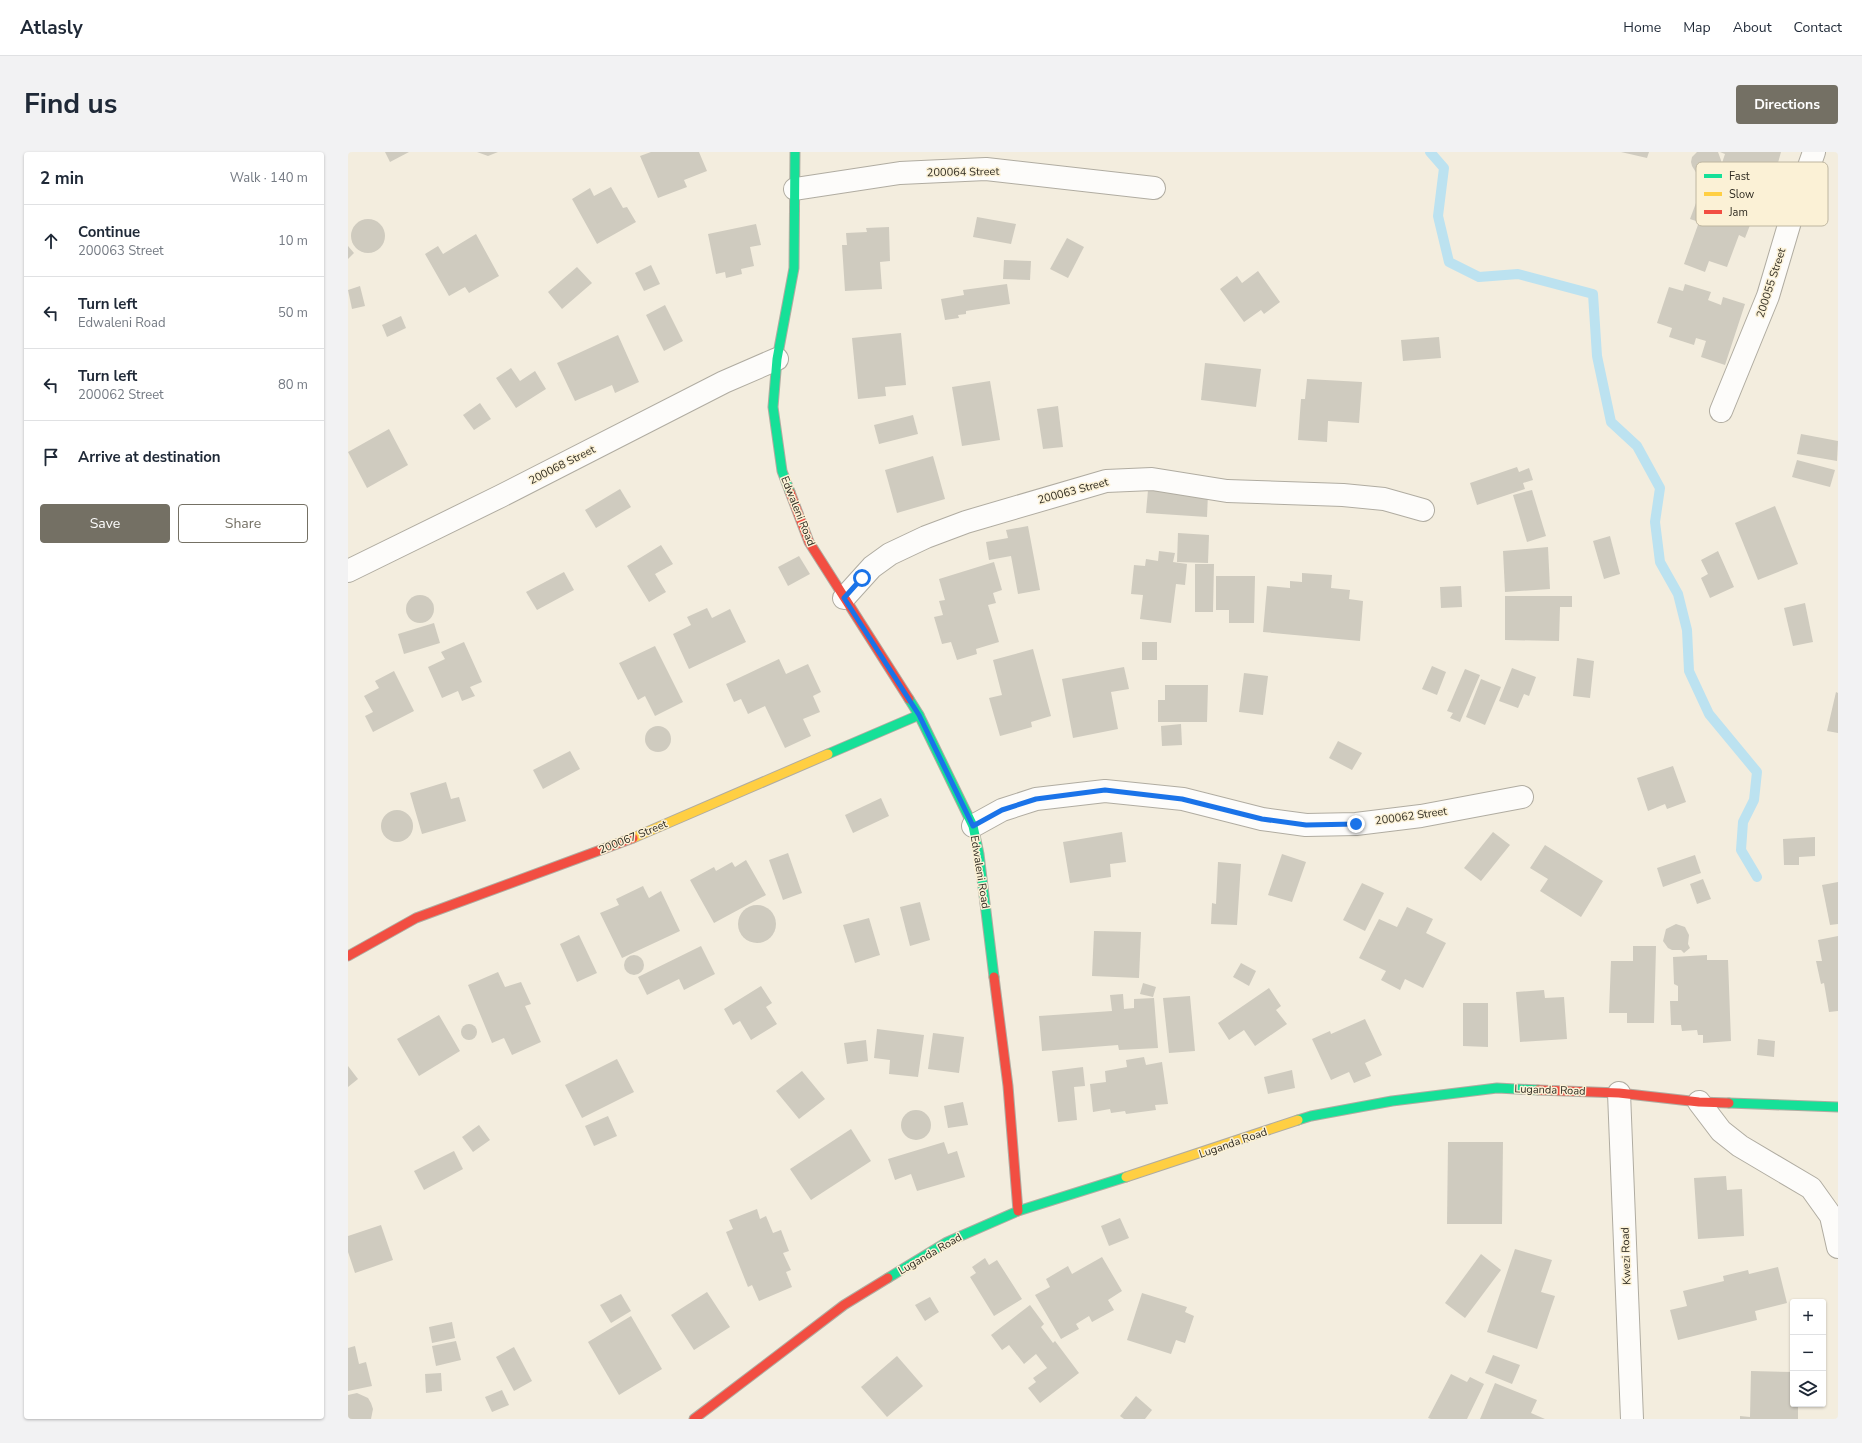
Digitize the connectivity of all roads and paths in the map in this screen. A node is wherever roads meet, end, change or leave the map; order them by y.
1 (795, 152) edge
2 (1814, 152) edge
3 (1811, 162) edge
4 (1154, 188) dead end
5 (795, 189) junction
6 (1789, 226) edge
7 (777, 359) junction
8 (1721, 411) dead end
9 (1423, 510) dead end
10 (348, 571) edge
11 (844, 598) junction
12 (919, 715) junction
13 (1522, 797) dead end
14 (973, 826) junction
15 (348, 956) edge
16 (1619, 1093) junction
17 (1699, 1102) junction
18 (1838, 1107) edge
19 (1018, 1211) junction
20 (1838, 1247) edge
21 (694, 1419) edge
22 (1632, 1419) edge

1 - 5 street, Edwaleni Road
2 - 3 street, 200055 Street
4 - 5 street, 200064 Street
5 - 7 street, Edwaleni Road
6 - 8 street, 200055 Street
7 - 10 street, 200068 Street
7 - 11 street, Edwaleni Road
9 - 11 street, 200063 Street
11 - 12 street, Edwaleni Road
12 - 14 street, Edwaleni Road
12 - 15 street, 200067 Street
13 - 14 street, 200062 Street
14 - 19 street, Edwaleni Road
16 - 17 street, Luganda Road
16 - 19 street, Luganda Road
16 - 22 street, Kwezi Road
17 - 18 street, Luganda Road
17 - 20 street
19 - 21 street, Luganda Road

